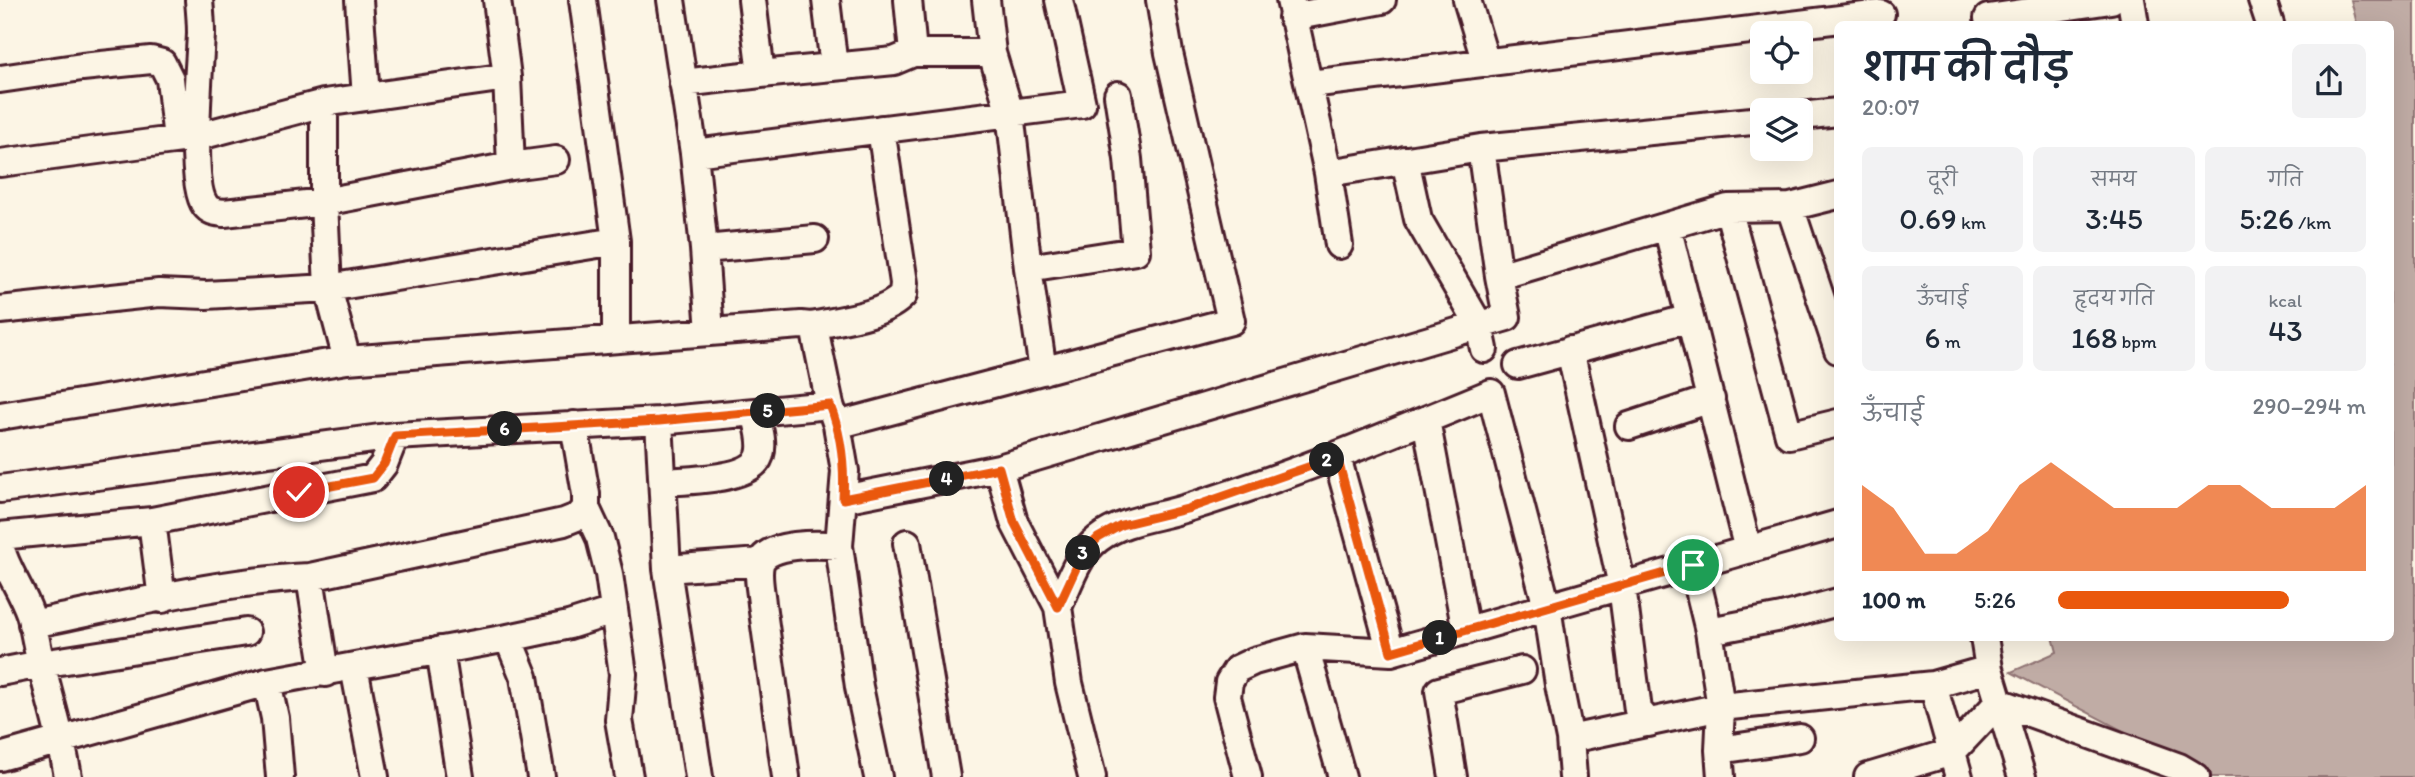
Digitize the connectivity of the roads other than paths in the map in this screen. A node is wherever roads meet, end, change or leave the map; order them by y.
1 (199, 0) edge
2 (359, 0) edge
3 (497, 0) edge
4 (583, 0) edge
5 (671, 0) edge
6 (752, 0) edge
7 (826, 0) edge
8 (908, 0) edge
9 (986, 0) edge
10 (1059, 0) edge
11 (1160, 0) edge
12 (1382, 0) edge
13 (1467, 0) edge
14 (2111, 0) edge
15 (2131, 0) edge
16 (2262, 0) edge
17 (1291, 8) edge
18 (2064, 10) edge
19 (1881, 13) edge
20 (1988, 14) edge
21 (2134, 21) edge
22 (2269, 21) edge
23 (913, 53) junction
24 (992, 53) junction
25 (1486, 62) junction
26 (834, 67) junction
27 (761, 74) junction
28 (507, 77) junction
29 (0, 79) edge
30 (683, 83) junction
31 (1310, 84) junction
32 (1118, 95) dead end
33 (366, 97) junction
34 (324, 103) junction
35 (1834, 112) edge
36 (1010, 113) junction
37 (1813, 115) edge
38 (1750, 121) edge
39 (881, 129) junction
40 (187, 138) junction
41 (1480, 148) junction
42 (694, 153) junction
43 (556, 160) dead end
44 (1405, 160) junction
45 (0, 163) edge
46 (511, 166) junction
47 (1328, 173) junction
48 (1834, 196) edge
49 (324, 202) junction
50 (1728, 208) junction
51 (1790, 208) junction
52 (1667, 226) junction
53 (815, 239) dead end
54 (616, 241) junction
55 (1339, 245) dead end
56 (705, 249) junction
57 (1028, 268) junction
58 (1499, 276) junction
59 (328, 288) junction
60 (0, 310) edge
61 (1690, 318) junction
62 (811, 326) junction
63 (710, 332) junction
64 (1481, 337) junction
65 (616, 338) junction
66 (1834, 338) edge
67 (1570, 351) junction
68 (347, 360) junction
69 (1518, 365) dead end
70 (1043, 370) junction
71 (1711, 399) junction
72 (755, 412) junction
73 (834, 415) junction
74 (0, 416) edge
75 (1426, 420) junction
76 (659, 421) junction
77 (1834, 424) edge
78 (574, 425) junction
79 (1629, 426) dead end
80 (395, 436) junction
81 (1337, 457) junction
82 (999, 468) junction
83 (663, 482) junction
84 (0, 489) edge
85 (843, 499) junction
86 (586, 508) junction
87 (152, 521) junction
88 (1834, 525) edge
89 (0, 536) edge
90 (907, 543) dead end
91 (0, 546) edge
92 (839, 546) junction
93 (1748, 550) junction
94 (760, 562) junction
95 (1693, 565) junction
96 (667, 569) junction
97 (310, 577) junction
98 (1622, 586) junction
99 (162, 598) junction
100 (1834, 603) edge
101 (1058, 607) junction
102 (1547, 607) junction
103 (613, 611) junction
104 (32, 624) junction
105 (1466, 631) junction
106 (1709, 631) junction
107 (246, 632) dead end
108 (508, 638) junction
109 (1985, 641) edge
110 (1305, 647) junction
111 (439, 650) junction
112 (1391, 652) junction
113 (41, 664) junction
114 (354, 667) junction
115 (1989, 668) junction
116 (1522, 670) dead end
117 (0, 672) edge
118 (325, 673) junction
119 (268, 682) junction
120 (1933, 685) junction
121 (1999, 702) junction
122 (1721, 707) junction
123 (1649, 723) junction
124 (1800, 738) dead end
125 (1570, 739) junction
126 (62, 740) junction
127 (1720, 750) junction
128 (0, 757) edge
129 (1955, 765) edge
130 (68, 777) edge
131 (280, 777) edge
132 (375, 777) edge
133 (460, 777) edge
134 (541, 777) edge
135 (629, 777) edge
136 (699, 777) edge
137 (786, 777) edge
138 (878, 777) edge
139 (946, 777) edge
140 (1093, 777) edge
141 (1248, 777) edge
142 (1342, 777) edge
143 (1453, 777) edge
144 (1573, 777) edge
145 (1721, 777) edge
146 (1868, 777) edge
147 (2022, 777) edge
148 (2196, 777) edge

1 - 40 street
2 - 33 street
3 - 28 street
4 - 54 street
5 - 30 street
6 - 27 street
7 - 26 street
8 - 23 street
9 - 24 street
10 - 36 street
11 - 70 street
12 - 17 street
13 - 25 street
14 - 18 street
15 - 21 street
16 - 22 street
17 - 31 street
18 - 20 street
19 - 25 street
23 - 24 street
23 - 26 street
24 - 36 street
25 - 31 street
26 - 27 street
27 - 30 street
28 - 33 street
28 - 46 street
29 - 40 street
30 - 42 street
31 - 47 street
32 - 57 street
33 - 34 street
34 - 40 street
34 - 49 street
35 - 37 street
36 - 39 street
36 - 57 street
38 - 41 street
39 - 42 street
39 - 62 street
40 - 45 street
40 - 49 street
41 - 44 street
41 - 58 street
42 - 56 street
43 - 46 street
44 - 47 street
44 - 64 street
46 - 49 street
47 - 55 street
48 - 51 street
49 - 59 street
50 - 51 street
50 - 52 street
50 - 77 street
51 - 66 street
52 - 58 street
52 - 61 street
53 - 56 street
54 - 59 street
54 - 65 street
56 - 63 street
57 - 70 street
58 - 64 street
59 - 60 street
59 - 68 street
61 - 67 street
61 - 71 street
62 - 63 street
62 - 73 street
63 - 65 street
64 - 82 street
65 - 68 street
67 - 69 street
67 - 98 street
68 - 74 street
70 - 73 street
71 - 79 street
71 - 93 street
72 - 73 street
72 - 76 street
72 - 83 street
73 - 85 street
75 - 81 street
75 - 102 street
75 - 105 street
76 - 78 street
76 - 83 street
78 - 80 street
78 - 86 street
80 - 84 street
80 - 87 street
81 - 101 street
81 - 112 street
82 - 85 street
82 - 101 street
83 - 96 street
85 - 92 street
86 - 97 street
86 - 103 street
87 - 89 street
87 - 99 street
88 - 93 street
90 - 139 street
91 - 104 street
92 - 94 street
92 - 138 street
93 - 95 street
94 - 96 street
94 - 137 street
95 - 98 street
95 - 106 street
96 - 136 street
97 - 99 street
97 - 118 street
98 - 102 street
98 - 123 street
99 - 104 street
100 - 106 street
101 - 140 street
102 - 105 street
102 - 125 street
103 - 108 street
103 - 135 street
104 - 113 street
105 - 112 street
106 - 122 street
107 - 113 street
108 - 111 street
108 - 134 street
109 - 115 street
110 - 112 street
110 - 141 street
110 - 142 street
111 - 114 street
111 - 133 street
113 - 117 street
113 - 126 street
114 - 118 street
114 - 132 street
115 - 120 street
115 - 121 street
116 - 143 street
118 - 119 street
119 - 126 street
119 - 131 street
120 - 122 street
120 - 129 street
121 - 129 street
121 - 147 street
121 - 148 street
122 - 123 street
122 - 127 street
123 - 125 street
124 - 127 street
125 - 144 street
126 - 128 street
126 - 130 street
127 - 145 street
129 - 146 street

